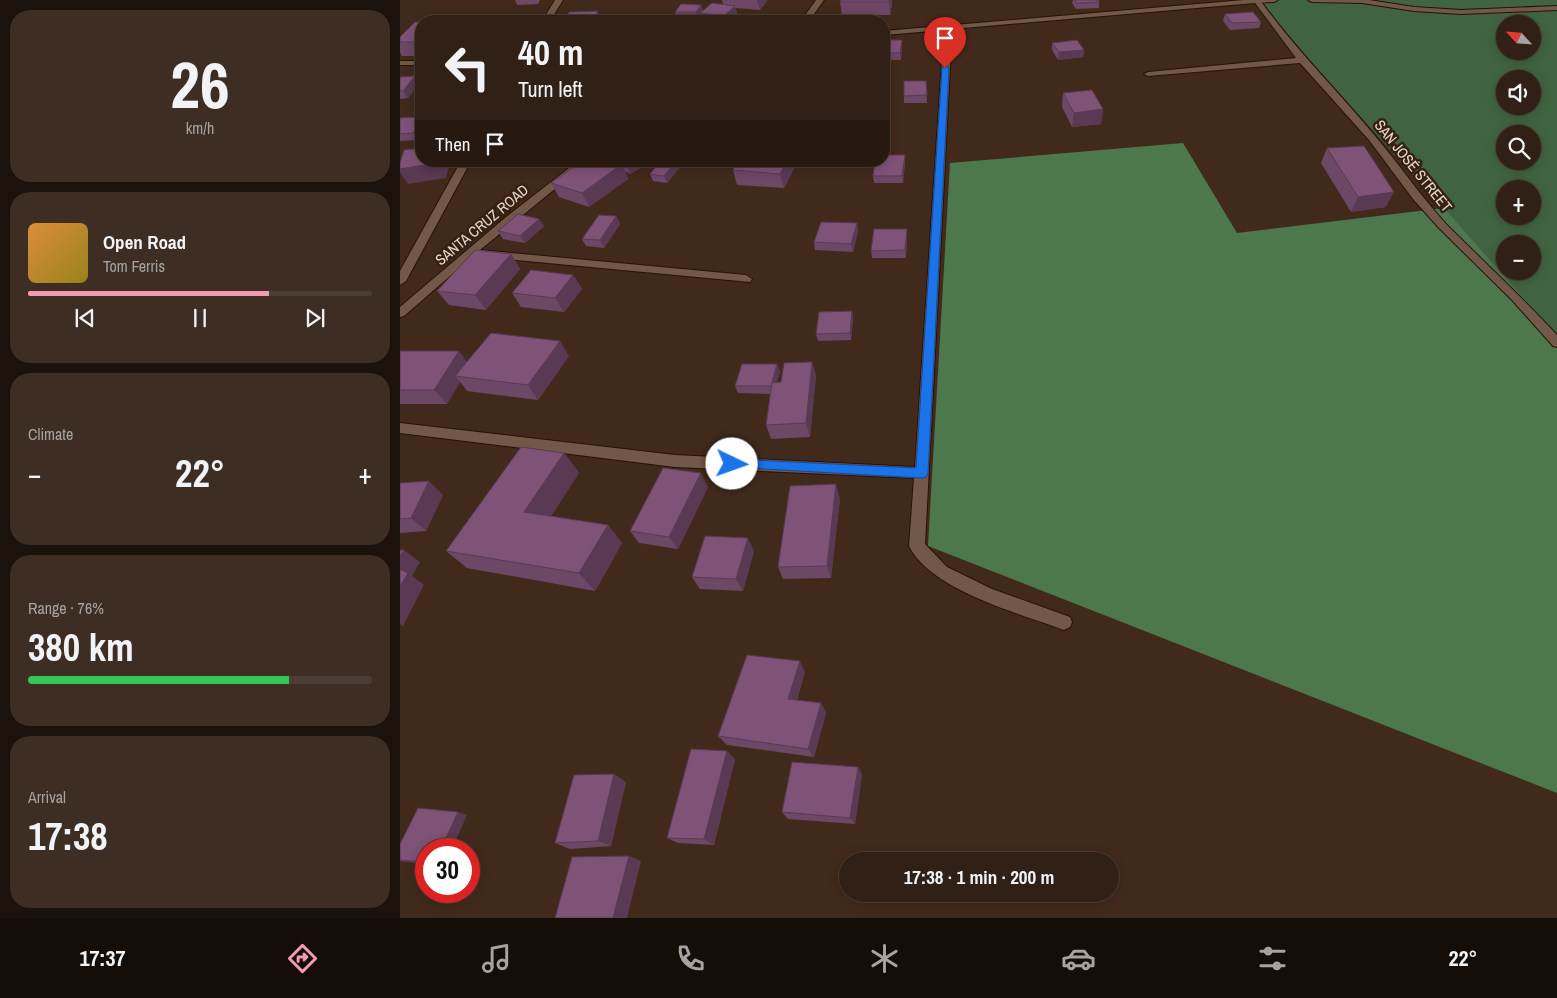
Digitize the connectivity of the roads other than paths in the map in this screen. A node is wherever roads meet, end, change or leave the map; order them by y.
1 (559, 0) edge
2 (820, 0) edge
3 (1256, 0) edge
4 (1274, 0) edge
5 (1312, 0) edge
6 (1557, 8) edge
7 (550, 15) edge
8 (809, 15) edge
9 (948, 29) junction
10 (890, 34) edge
11 (1302, 60) junction
12 (415, 63) edge
13 (400, 64) edge
14 (1148, 74) dead end
15 (463, 167) edge
16 (576, 167) edge
17 (472, 253) junction
18 (746, 279) dead end
19 (400, 281) edge
20 (400, 313) edge
21 (1557, 343) edge
22 (400, 428) edge
23 (922, 473) junction
24 (1064, 622) dead end

1 - 7 street
2 - 8 street
3 - 4 street
3 - 9 street
3 - 11 street, SAN JOSÉ STREET
5 - 6 street
9 - 10 street
9 - 23 street
11 - 14 street
11 - 21 street, SAN JOSÉ STREET
12 - 13 street
15 - 19 street
16 - 17 street, SANTA CRUZ ROAD
17 - 18 street
17 - 20 street, SANTA CRUZ ROAD
22 - 23 street
23 - 24 street

